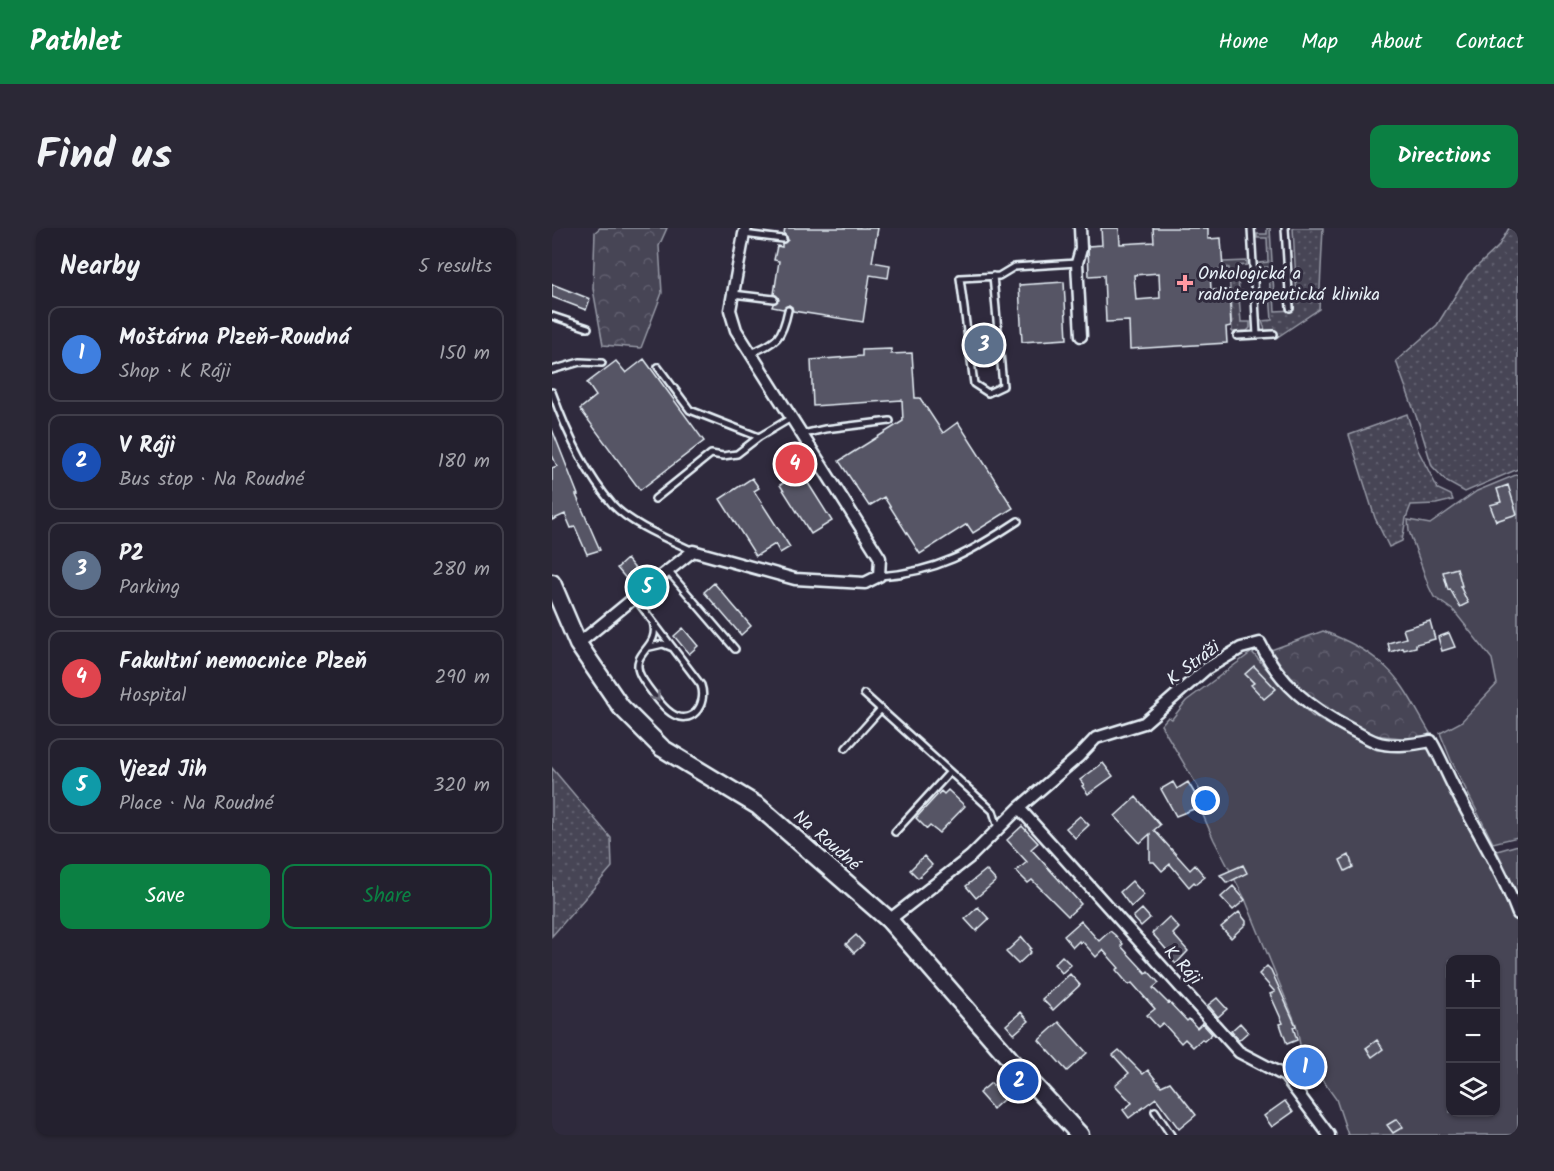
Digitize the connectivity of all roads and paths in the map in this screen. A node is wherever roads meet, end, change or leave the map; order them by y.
1 (1080, 228) edge
2 (1251, 228) edge
3 (1285, 228) edge
4 (745, 231) edge
5 (783, 239) dead end
6 (1077, 263) junction
7 (993, 276) junction
8 (733, 294) junction
9 (774, 299) dead end
10 (1290, 308) dead end
11 (788, 310) dead end
12 (552, 316) edge
13 (588, 328) dead end
14 (1274, 334) dead end
15 (1257, 335) junction
16 (1081, 336) dead end
17 (1237, 336) dead end
18 (751, 353) junction
19 (602, 363) dead end
20 (658, 367) dead end
21 (552, 370) edge
22 (552, 392) edge
23 (791, 418) junction
24 (890, 421) dead end
25 (802, 434) junction
26 (759, 438) junction
27 (654, 499) dead end
28 (1018, 521) dead end
29 (693, 551) junction
30 (668, 571) junction
31 (879, 576) junction
32 (655, 581) tunnel mouth
33 (552, 582) edge
34 (637, 596) joint
35 (653, 621) junction
36 (578, 644) junction
37 (649, 647) junction
38 (735, 649) dead end
39 (675, 650) junction
40 (864, 694) dead end
41 (881, 709) junction
42 (846, 748) dead end
43 (950, 772) junction
44 (1019, 808) junction
45 (999, 828) junction
46 (895, 832) dead end
47 (1518, 914) edge
48 (889, 921) junction
49 (1155, 1111) dead end
50 (1080, 1135) edge
51 (1171, 1135) edge
52 (1329, 1135) edge

1 - 6 street
2 - 15 lane
3 - 10 lane
4 - 5 lane
4 - 8 street
6 - 7 lane
6 - 16 street
7 - 7 lane
8 - 9 lane
8 - 18 street
11 - 18 lane
12 - 13 lane
14 - 15 lane
15 - 17 lane
18 - 23 street
19 - 21 lane
20 - 26 lane
22 - 29 lane
23 - 25 street
23 - 26 lane
24 - 25 lane
25 - 31 street
26 - 27 lane
28 - 31 lane
29 - 30 street
29 - 31 street
30 - 32 street
30 - 38 lane
33 - 36 street, Na Roudné
34 - 35 lane
34 - 36 street
35 - 37 lane
35 - 39 lane
36 - 48 street, Na Roudné
37 - 39 lane
37 -> 39 lane
40 - 41 lane
41 - 42 lane
41 - 43 lane
43 - 45 lane
43 - 46 lane
44 - 45 street, K Stráži
44 - 47 street, K Stráži
44 - 52 street, K Ráji
45 - 48 street, K Stráži
48 - 50 street, Na Roudné
49 - 51 lane

